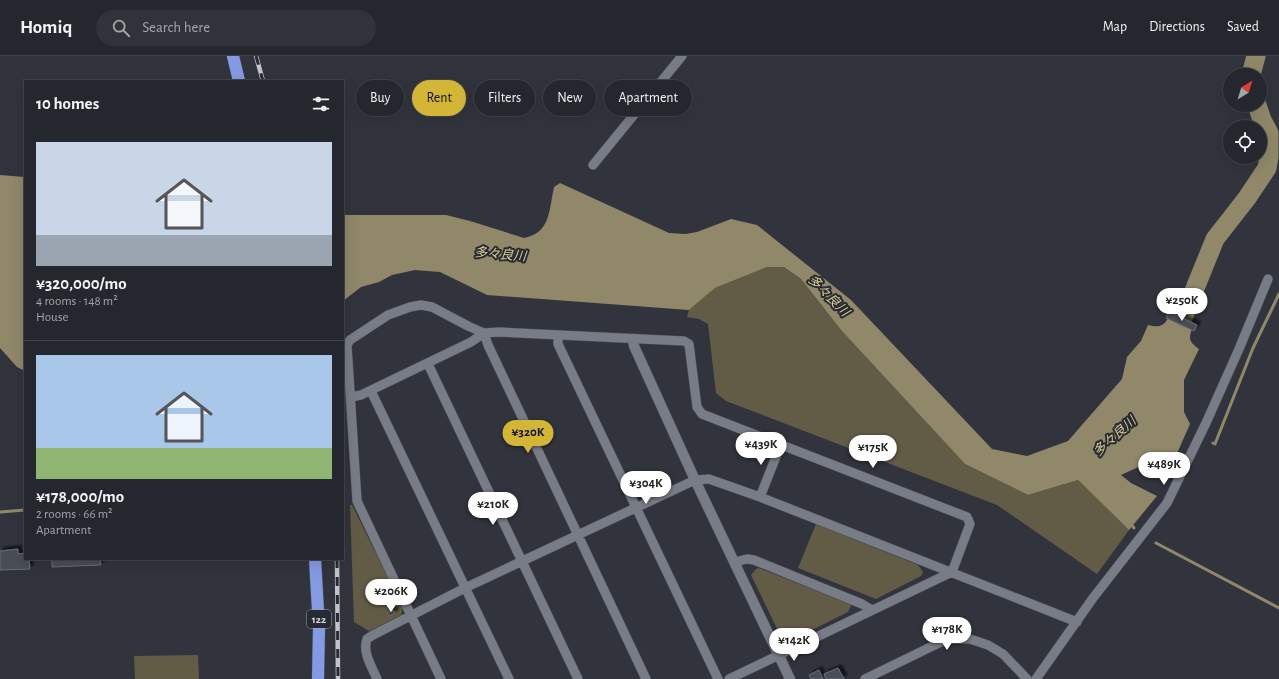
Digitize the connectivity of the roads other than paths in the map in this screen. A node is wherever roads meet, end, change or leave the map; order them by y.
1 (233, 56) edge
2 (682, 56) edge
3 (239, 80) edge
4 (593, 165) dead end
5 (1268, 279) dead end
6 (484, 333) junction
7 (558, 335) junction
8 (633, 339) junction
9 (428, 364) junction
10 (371, 391) junction
11 (351, 397) junction
12 (781, 444) junction
13 (695, 480) junction
14 (760, 497) junction
15 (636, 508) junction
16 (578, 536) junction
17 (315, 560) edge
18 (521, 562) junction
19 (734, 562) junction
20 (952, 572) junction
21 (465, 588) junction
22 (872, 610) junction
23 (411, 615) junction
24 (1076, 622) junction
25 (778, 655) junction
26 (318, 679) edge
27 (377, 679) edge
28 (441, 679) edge
29 (508, 679) edge
30 (578, 679) edge
31 (646, 679) edge
32 (718, 679) edge
33 (729, 679) edge
34 (790, 679) edge
35 (865, 679) edge
36 (1027, 679) edge
37 (1036, 679) edge

1 - 3 highway
2 - 4 street
5 - 24 street
6 - 7 street
6 - 9 street
6 - 11 street
6 - 16 street
7 - 8 street
7 - 15 street
8 - 12 street
8 - 13 street
9 - 10 street
9 - 18 street
10 - 11 street
10 - 21 street
11 - 23 street
12 - 14 street
12 - 20 street
13 - 14 street
13 - 15 street
13 - 19 street
14 - 20 street
15 - 16 street
15 - 32 street
16 - 18 street
16 - 31 street
17 - 26 highway, 122
18 - 21 street
18 - 30 street
19 - 22 street
19 - 25 street
20 - 22 street
20 - 24 street
21 - 23 street
21 - 29 street
22 - 25 street
23 - 27 street
23 - 28 street
24 - 37 street
25 - 33 street
25 - 34 street
35 - 36 street

